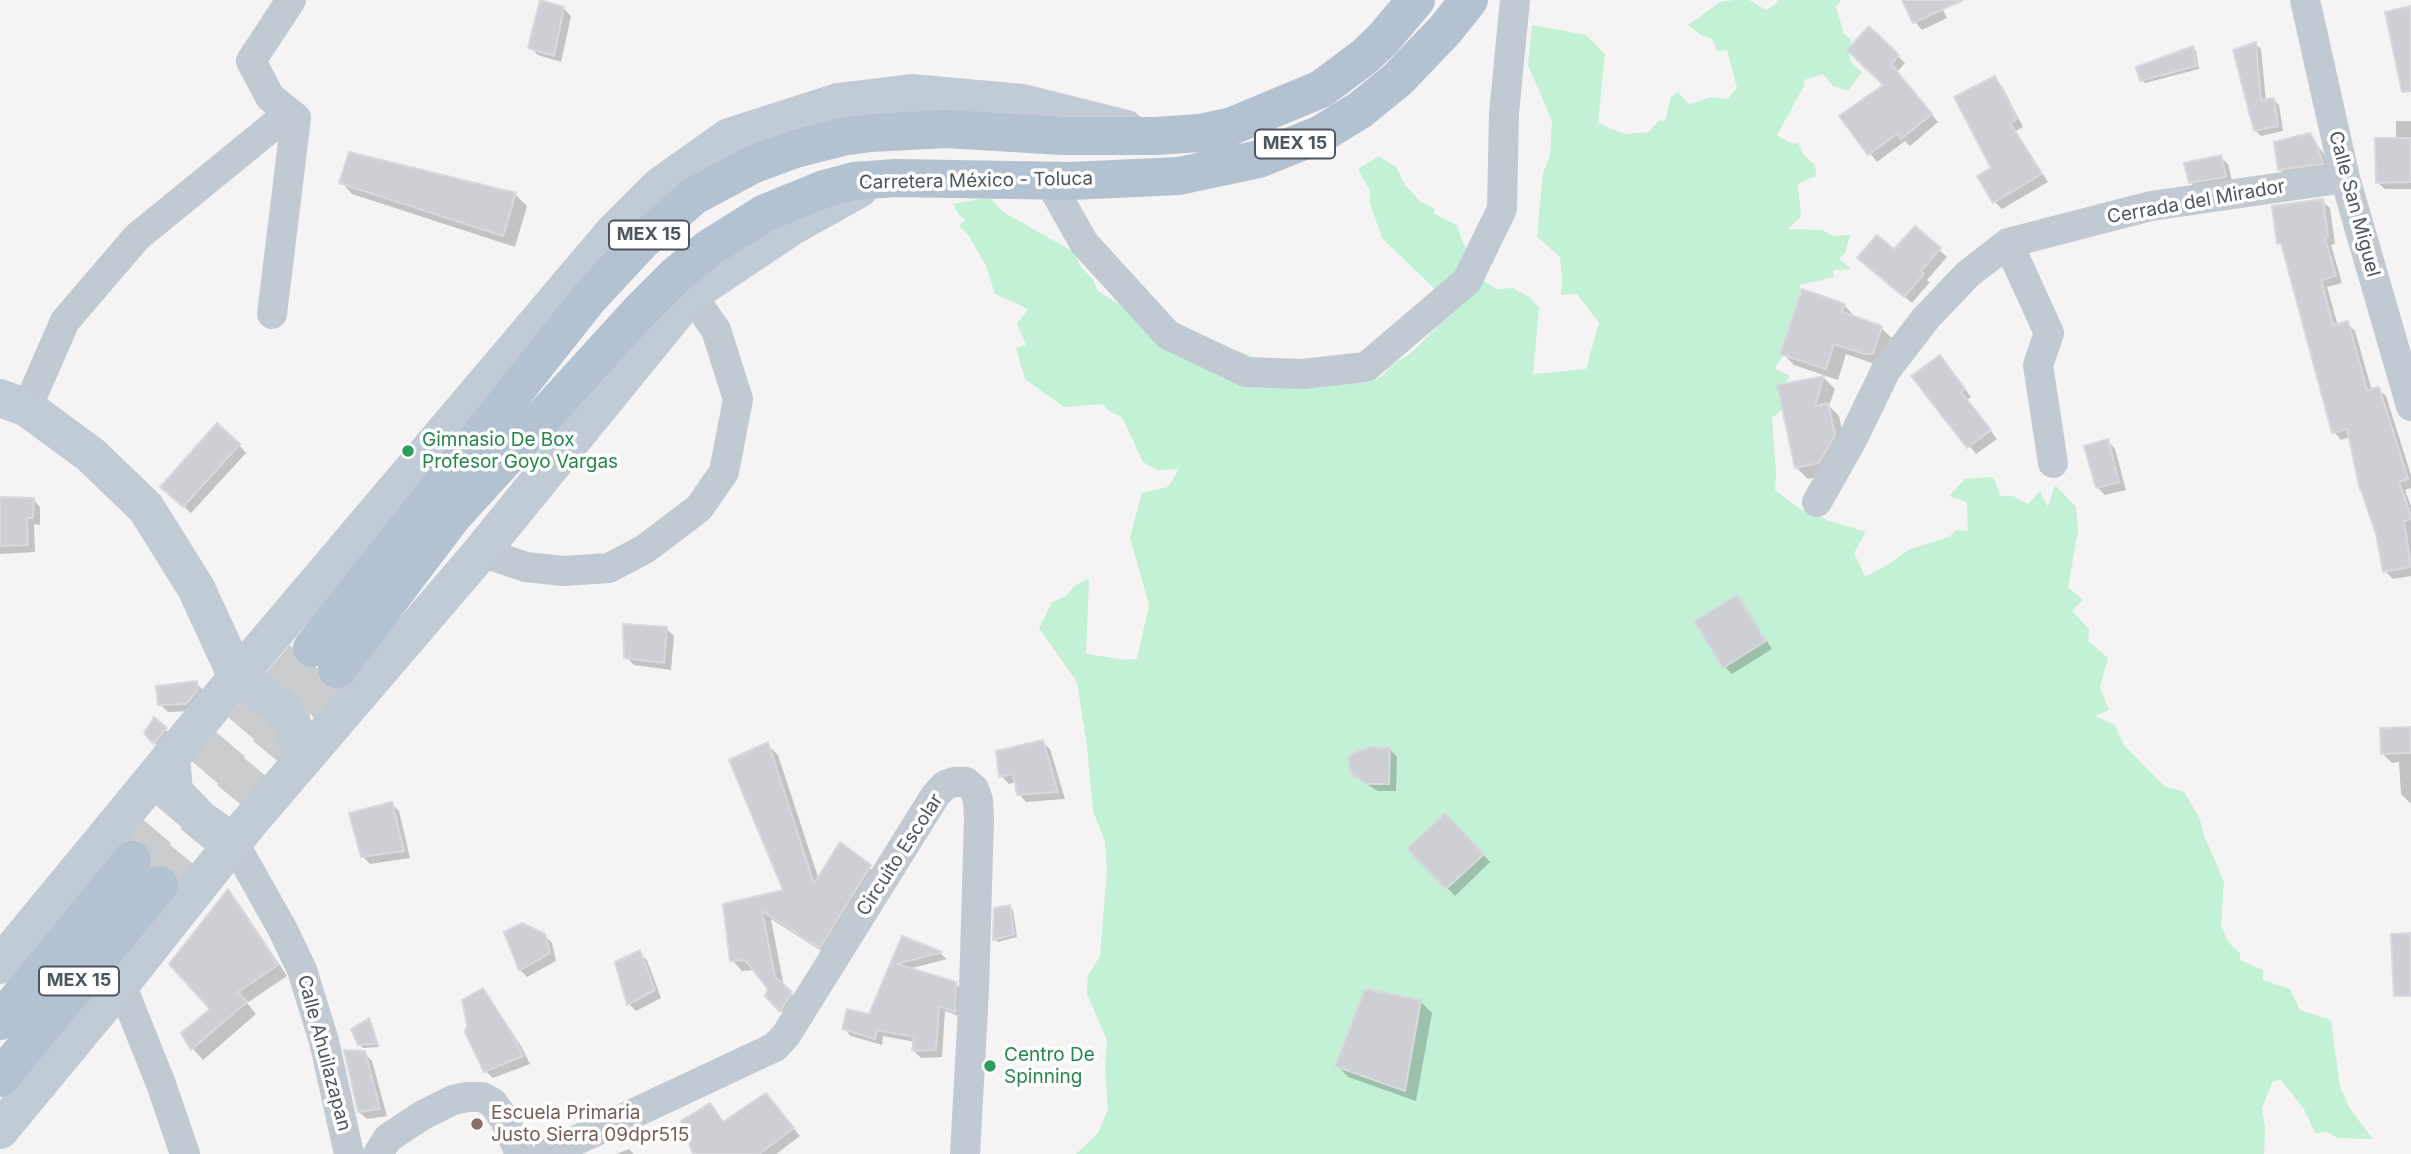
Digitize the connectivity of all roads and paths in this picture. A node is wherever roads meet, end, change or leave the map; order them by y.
1 (291, 0) edge
2 (1416, 0) edge
3 (1469, 0) edge
4 (1515, 0) edge
5 (2305, 0) edge
6 (289, 113) junction
7 (1155, 136) junction
8 (2344, 178) junction
9 (877, 179) junction
10 (1049, 181) junction
11 (2008, 243) junction
12 (691, 294) junction
13 (272, 314) dead end
14 (14, 403) edge
15 (2411, 406) edge
16 (2053, 463) dead end
17 (1817, 502) dead end
18 (481, 552) junction
19 (237, 677) junction
20 (172, 756) junction
21 (304, 759) junction
22 (233, 843) junction
23 (0, 965) edge
24 (121, 984) junction
25 (0, 1021) edge
26 (0, 1077) edge
27 (0, 1130) edge
28 (186, 1154) edge
29 (349, 1154) edge
30 (378, 1154) edge
31 (520, 1154) edge
32 (547, 1154) edge
33 (965, 1154) edge

1 - 6 street
2 - 7 main road, Carretera México - Toluca / MEX 15
3 - 10 main road, Carretera México - Toluca / MEX 15
4 - 10 street
5 - 8 street, Calle San Miguel
6 - 13 street
6 - 14 street
7 - 9 main road, Carretera México - Toluca / MEX 15
7 - 19 street
8 - 11 street, Cerrada del Mirador
8 - 15 street, Calle San Miguel
9 - 10 main road, Carretera México - Toluca / MEX 15
9 - 12 street
11 - 16 street
11 - 17 street, Cerrada del Mirador
12 - 18 street
12 - 18 street
14 - 19 street
18 - 21 street
19 - 20 street
19 - 21 street
20 - 22 street
20 - 23 street
21 - 22 street
22 - 24 street
22 - 29 street, Calle Ahuilazapan
24 - 27 street
24 - 28 street
25 - 26 main road, MEX 15
30 - 31 street
32 - 33 street, Circuito Escolar

